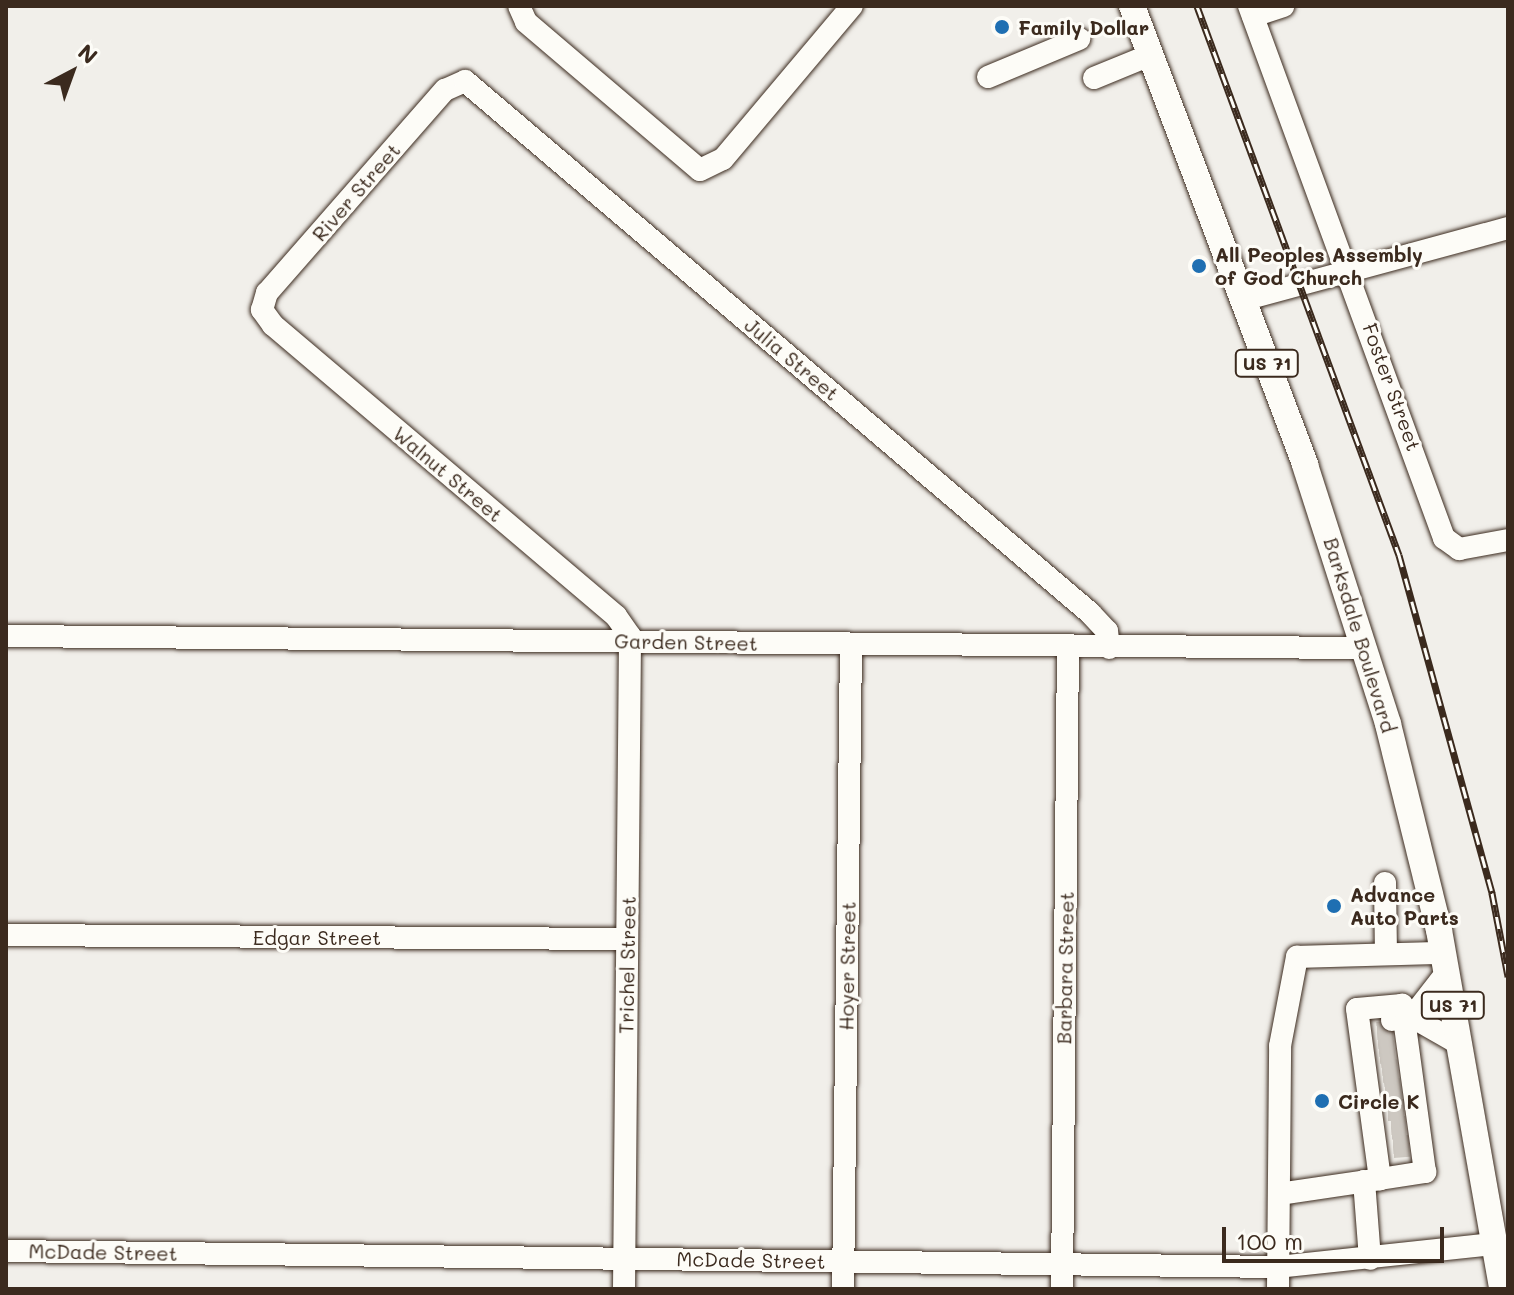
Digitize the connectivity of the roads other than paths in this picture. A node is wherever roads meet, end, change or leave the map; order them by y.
1 (519, 6) edge
2 (852, 6) edge
3 (1132, 6) edge
4 (1283, 6) edge
5 (1251, 11) edge
6 (1079, 39) dead end
7 (1150, 55) junction
8 (988, 77) dead end
9 (1094, 78) dead end
10 (461, 80) joint
11 (1508, 228) edge
12 (1347, 269) junction
13 (1243, 300) junction
14 (262, 310) joint
15 (1508, 540) edge
16 (6, 636) edge
17 (630, 642) junction
18 (851, 644) junction
19 (1068, 646) junction
20 (1109, 648) junction
21 (1365, 648) junction
22 (1385, 883) dead end
23 (6, 935) edge
24 (627, 939) junction
25 (1386, 954) junction
26 (1445, 962) junction
27 (1461, 1045) junction
28 (1392, 1093) junction
29 (1279, 1194) junction
30 (1501, 1244) edge
31 (6, 1251) edge
32 (624, 1259) junction
33 (1370, 1259) junction
34 (844, 1261) junction
35 (1062, 1264) junction
36 (1278, 1278) edge
37 (624, 1289) edge
38 (843, 1289) edge
39 (1062, 1289) edge
40 (1502, 1289) edge

1 - 2 street
3 - 7 main road, Barksdale Boulevard / US 71
4 - 5 street
5 - 12 street, Foster Street
6 - 8 street
7 - 9 street
7 - 13 main road, Barksdale Boulevard / US 71
10 - 14 street, River Street
10 - 20 street, Julia Street
11 - 12 street
12 - 13 street
12 - 15 street, Foster Street
13 - 21 main road, Barksdale Boulevard / US 71
14 - 17 street, Walnut Street
16 - 17 street, Garden Street
17 - 18 street, Garden Street
17 - 24 street, Trichel Street
18 - 19 street, Garden Street
18 - 34 street, Hoyer Street
19 - 20 street, Garden Street
19 - 35 street, Barbara Street
20 - 21 street, Garden Street
21 - 26 main road, Barksdale Boulevard / US 71
22 - 25 street
23 - 24 street, Edgar Street
24 - 32 street, Trichel Street
25 - 26 street
25 - 29 street
26 - 27 main road, Barksdale Boulevard / US 71
26 - 28 street
27 - 28 street
27 - 30 main road, Barksdale Boulevard / US 71
28 - 29 street
28 - 33 street
29 - 36 street
30 - 33 street, McDade Street
30 - 40 main road, Barksdale Boulevard / US 71
31 - 32 street, McDade Street
32 - 34 street, McDade Street
32 - 37 street, Trichel Street
33 - 36 street, McDade Street
34 - 35 street, McDade Street
34 - 38 street, Hoyer Street
35 - 36 street, McDade Street
35 - 39 street, Barbara Street

